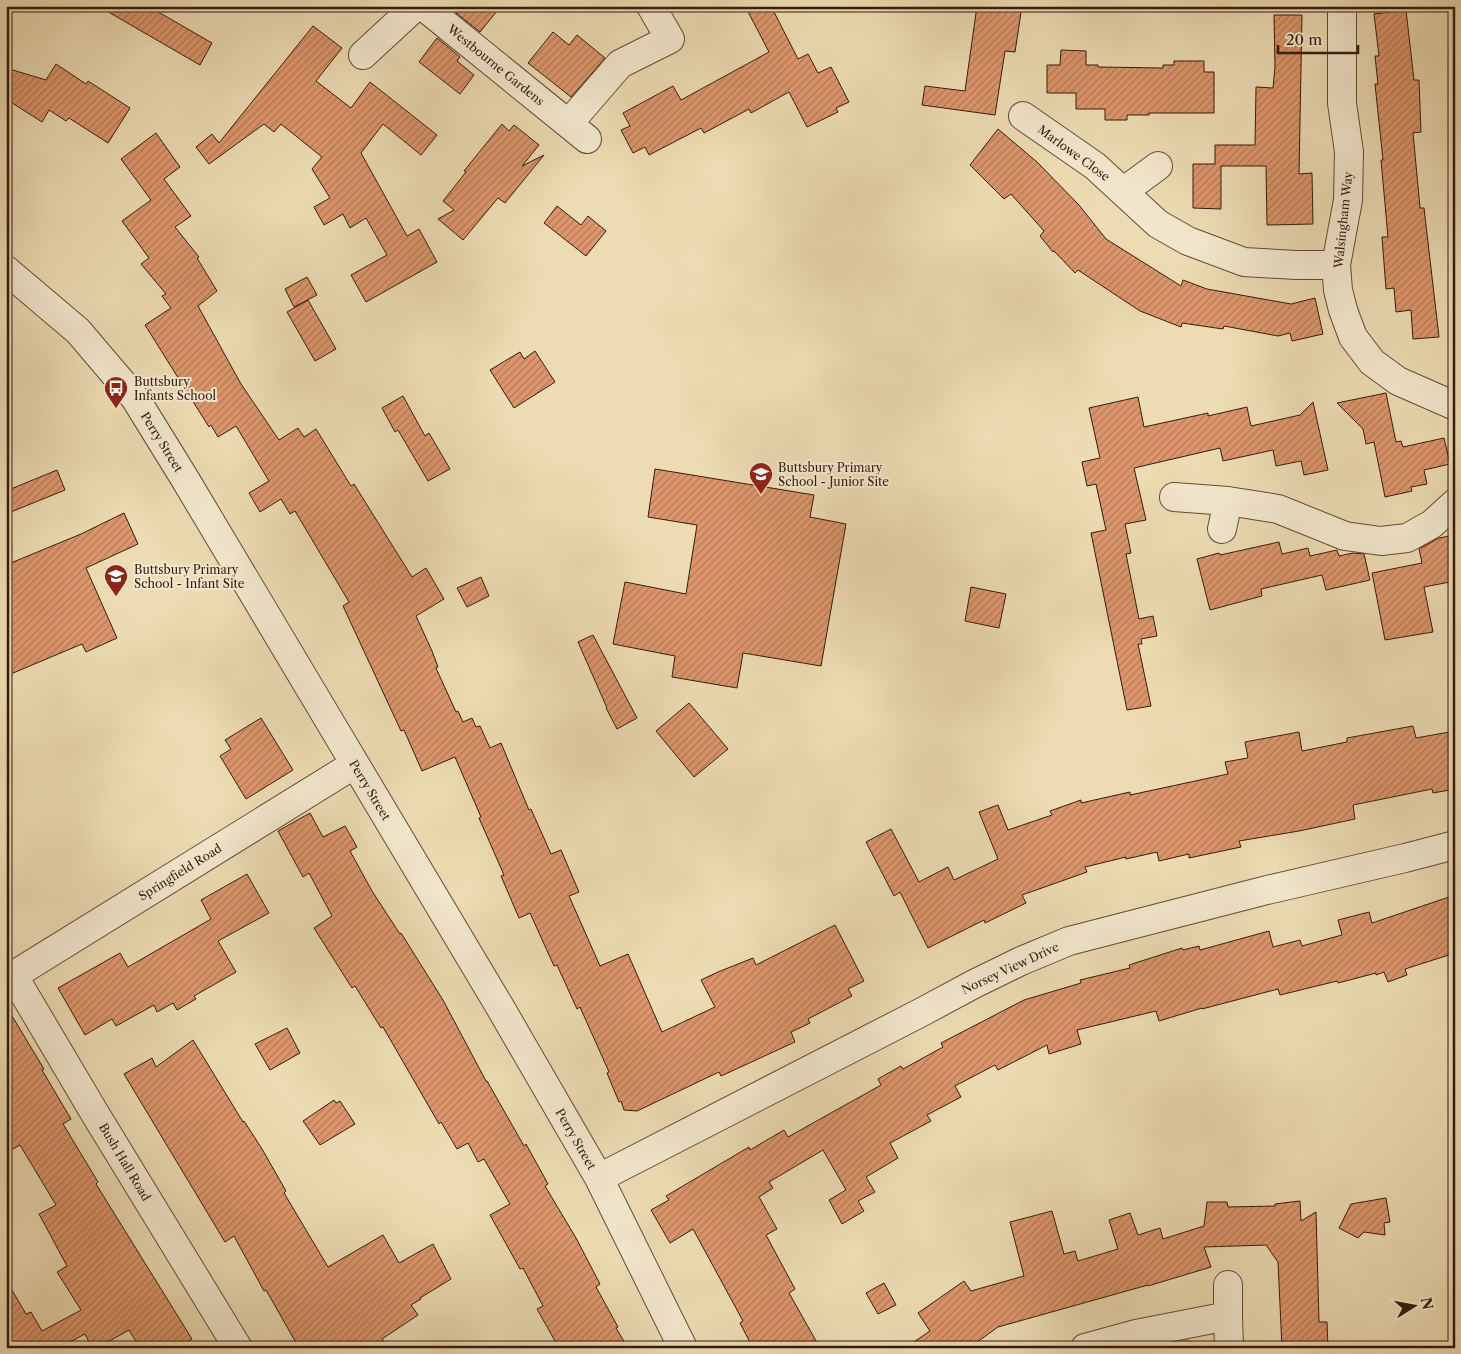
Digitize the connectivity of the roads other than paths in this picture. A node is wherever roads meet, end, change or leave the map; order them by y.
1 (416, 6) edge
2 (423, 6) edge
3 (651, 6) edge
4 (1342, 6) edge
5 (363, 55) dead end
6 (1023, 116) dead end
7 (1158, 166) dead end
8 (1124, 191) junction
9 (1336, 265) junction
10 (6, 270) edge
11 (1455, 406) edge
12 (1174, 497) dead end
13 (1228, 501) junction
14 (1455, 503) edge
15 (1222, 529) dead end
16 (354, 764) junction
17 (1455, 845) edge
18 (10, 978) edge
19 (599, 1178) junction
20 (1228, 1284) dead end
21 (1228, 1316) junction
22 (238, 1348) edge
23 (683, 1348) edge
24 (1085, 1348) edge
25 (1230, 1348) edge

1 - 5 street
2 - 3 street, Westbourne Gardens
4 - 9 street, Walsingham Way
6 - 8 street, Marlowe Close
7 - 8 street
8 - 9 street, Marlowe Close
9 - 11 street, Walsingham Way
10 - 16 street, Perry Street
12 - 13 street
13 - 14 street
13 - 15 street
16 - 18 street, Springfield Road
16 - 19 street, Perry Street
17 - 19 street, Norsey View Drive
18 - 22 street, Bush Hall Road
19 - 23 street, Perry Street
20 - 21 street
21 - 24 street
21 - 25 street

